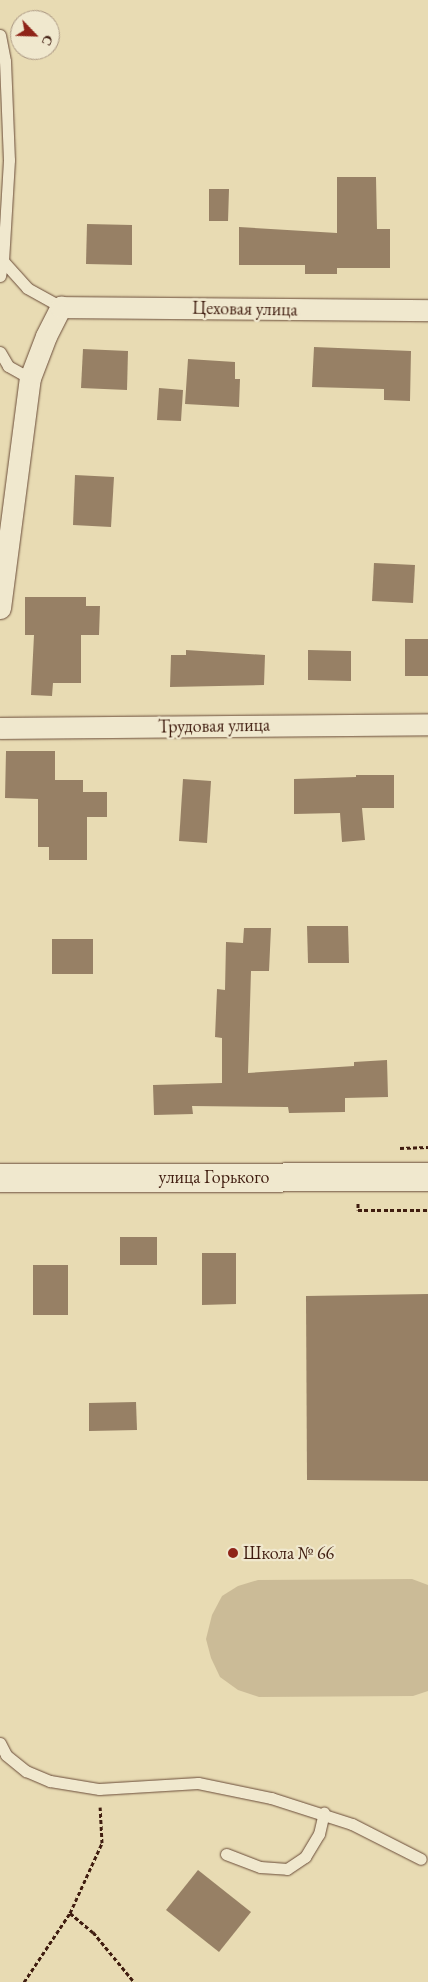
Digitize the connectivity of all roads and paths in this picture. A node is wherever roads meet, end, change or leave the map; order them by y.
1 (0, 35) edge
2 (3, 261) junction
3 (0, 276) edge
4 (62, 307) junction
5 (428, 310) edge
6 (0, 352) edge
7 (30, 378) junction
8 (0, 608) edge
9 (428, 724) edge
10 (0, 728) edge
11 (428, 1176) edge
12 (0, 1178) edge
13 (358, 1210) dead end
14 (428, 1210) edge
15 (0, 1743) edge
16 (99, 1789) junction
17 (324, 1813) junction
18 (226, 1854) dead end
19 (421, 1860) dead end
20 (70, 1913) junction
21 (24, 1982) edge
22 (134, 1982) edge

1 - 2 lane
2 - 3 lane
2 - 4 lane
4 - 5 street, Цеховая улица
4 - 7 street
6 - 7 lane
7 - 8 street
9 - 10 street, Трудовая улица
11 - 12 main road, улица Горького
13 - 14 path
15 - 16 lane
16 - 17 lane
16 - 20 path
17 - 18 lane
17 - 19 lane
20 - 21 path
20 - 22 path

